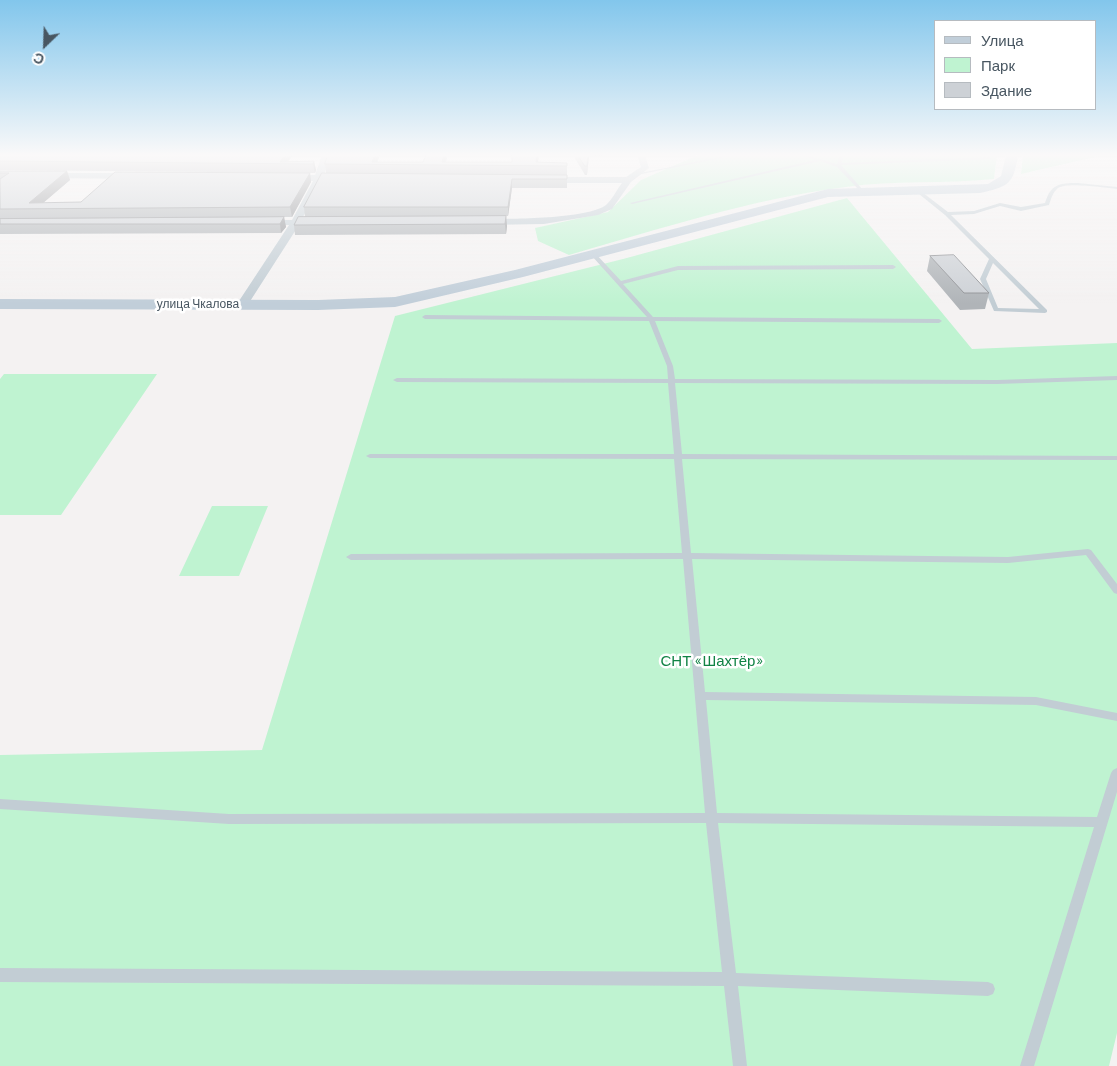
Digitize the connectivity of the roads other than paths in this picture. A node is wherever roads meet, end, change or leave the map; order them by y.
1 (305, 205) edge
2 (611, 205) edge
3 (783, 205) edge
4 (935, 205) edge
5 (998, 205) edge
6 (1003, 205) edge
7 (1043, 205) edge
8 (947, 214) junction
9 (296, 222) junction
10 (326, 222) edge
11 (474, 222) edge
12 (247, 223) edge
13 (593, 254) junction
14 (992, 259) junction
15 (893, 267) dead end
16 (619, 282) junction
17 (0, 304) edge
18 (242, 304) junction
19 (425, 317) dead end
20 (651, 318) junction
21 (939, 321) dead end
22 (1117, 378) edge
23 (397, 380) dead end
24 (671, 381) junction
25 (370, 456) dead end
26 (678, 457) junction
27 (1117, 458) edge
28 (687, 556) junction
29 (351, 557) dead end
30 (1117, 591) edge
31 (700, 696) junction
32 (1117, 717) edge
33 (1117, 773) edge
34 (0, 804) edge
35 (711, 818) junction
36 (1101, 822) junction
37 (0, 975) edge
38 (730, 979) junction
39 (988, 988) dead end
40 (740, 1066) edge
41 (1026, 1066) edge

1 - 9 street
2 - 11 street
3 - 13 main road, улица Чкалова
4 - 8 lane
5 - 8 lane
6 - 7 lane
8 - 14 lane
9 - 10 street
9 - 12 street
9 - 18 street
13 - 16 lane
13 - 18 main road, улица Чкалова
14 - 14 lane
15 - 16 lane
16 - 20 lane
17 - 18 main road, улица Чкалова
19 - 20 lane
20 - 21 lane
20 - 24 lane
22 - 24 lane
23 - 24 lane
24 - 26 lane
25 - 26 lane
26 - 27 lane
26 - 28 lane
28 - 29 lane
28 - 30 lane
28 - 31 lane
31 - 32 lane
31 - 35 lane
33 - 36 lane
34 - 35 lane
35 - 36 lane
35 - 38 lane
36 - 41 lane
37 - 38 lane
38 - 39 lane
38 - 40 lane

